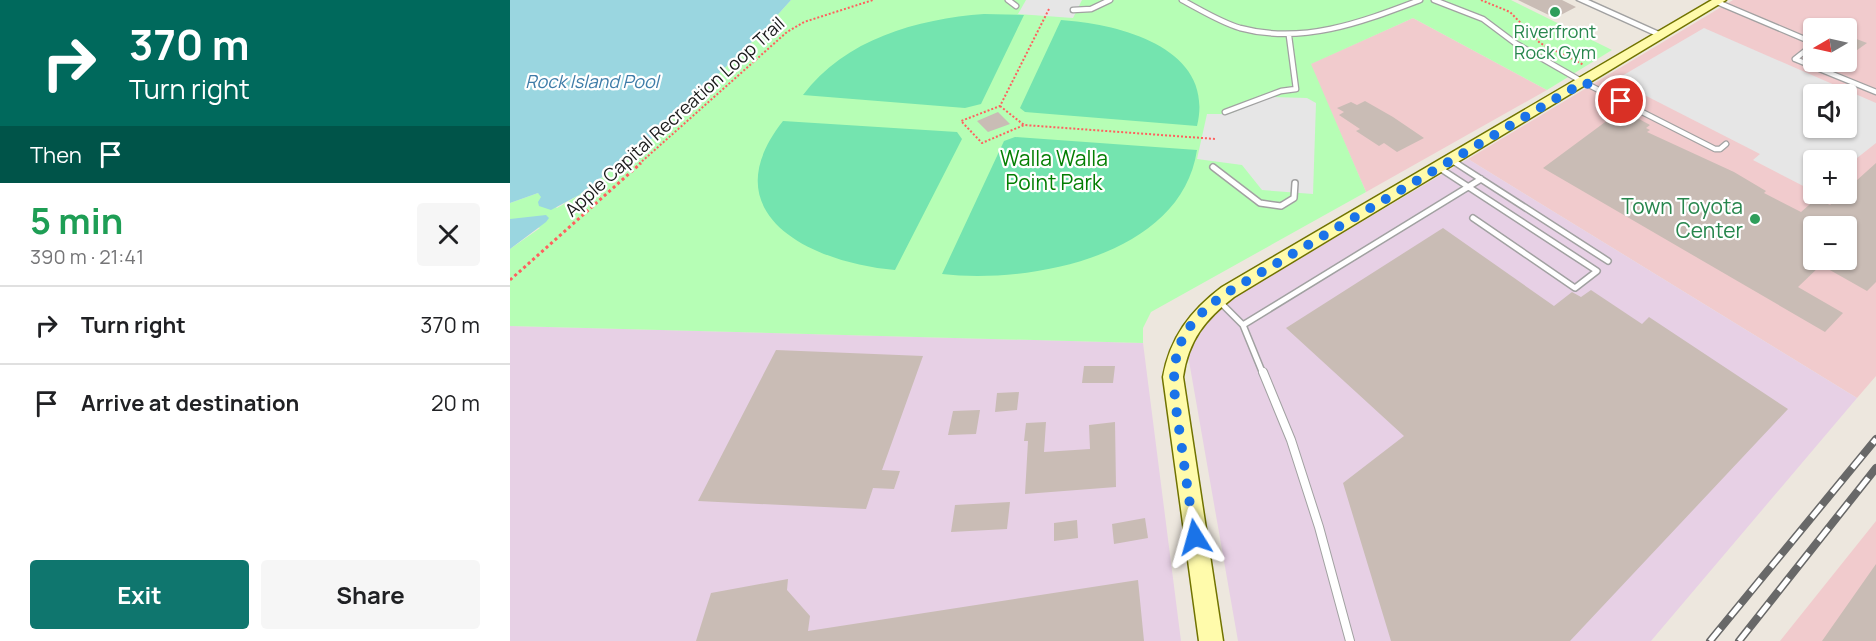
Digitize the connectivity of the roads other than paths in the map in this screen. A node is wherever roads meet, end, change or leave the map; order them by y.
1 (1008, 0) edge
2 (1110, 0) edge
3 (1182, 0) edge
4 (1420, 0) edge
5 (1434, 0) edge
6 (1581, 0) edge
7 (1719, 1) edge
8 (1016, 6) dead end
9 (1073, 10) dead end
10 (1662, 35) junction
11 (1289, 36) junction
12 (1803, 39) edge
13 (1803, 53) edge
14 (1803, 62) edge
15 (1828, 72) edge
16 (1591, 77) junction
17 (1876, 92) edge
18 (1225, 112) dead end
19 (1726, 144) dead end
20 (1444, 163) junction
21 (1213, 167) dead end
22 (1481, 179) junction
23 (1295, 183) dead end
24 (1469, 187) junction
25 (1473, 219) dead end
26 (1608, 261) dead end
27 (1217, 300) junction
28 (1242, 325) junction
29 (1211, 641) edge
30 (1350, 641) edge

1 - 8 lane
2 - 9 lane
3 - 11 lane
4 - 11 lane
5 - 16 lane
6 - 10 street
7 - 10 street
7 - 12 lane
10 - 16 street
11 - 18 lane
13 - 14 lane
15 - 17 lane
16 - 19 lane
16 - 20 street
20 - 22 lane
20 - 24 lane
20 - 27 street
21 - 23 lane
22 - 24 lane
22 - 26 lane
24 - 25 lane
24 - 28 lane
27 - 28 lane
27 - 29 street
28 - 30 lane

